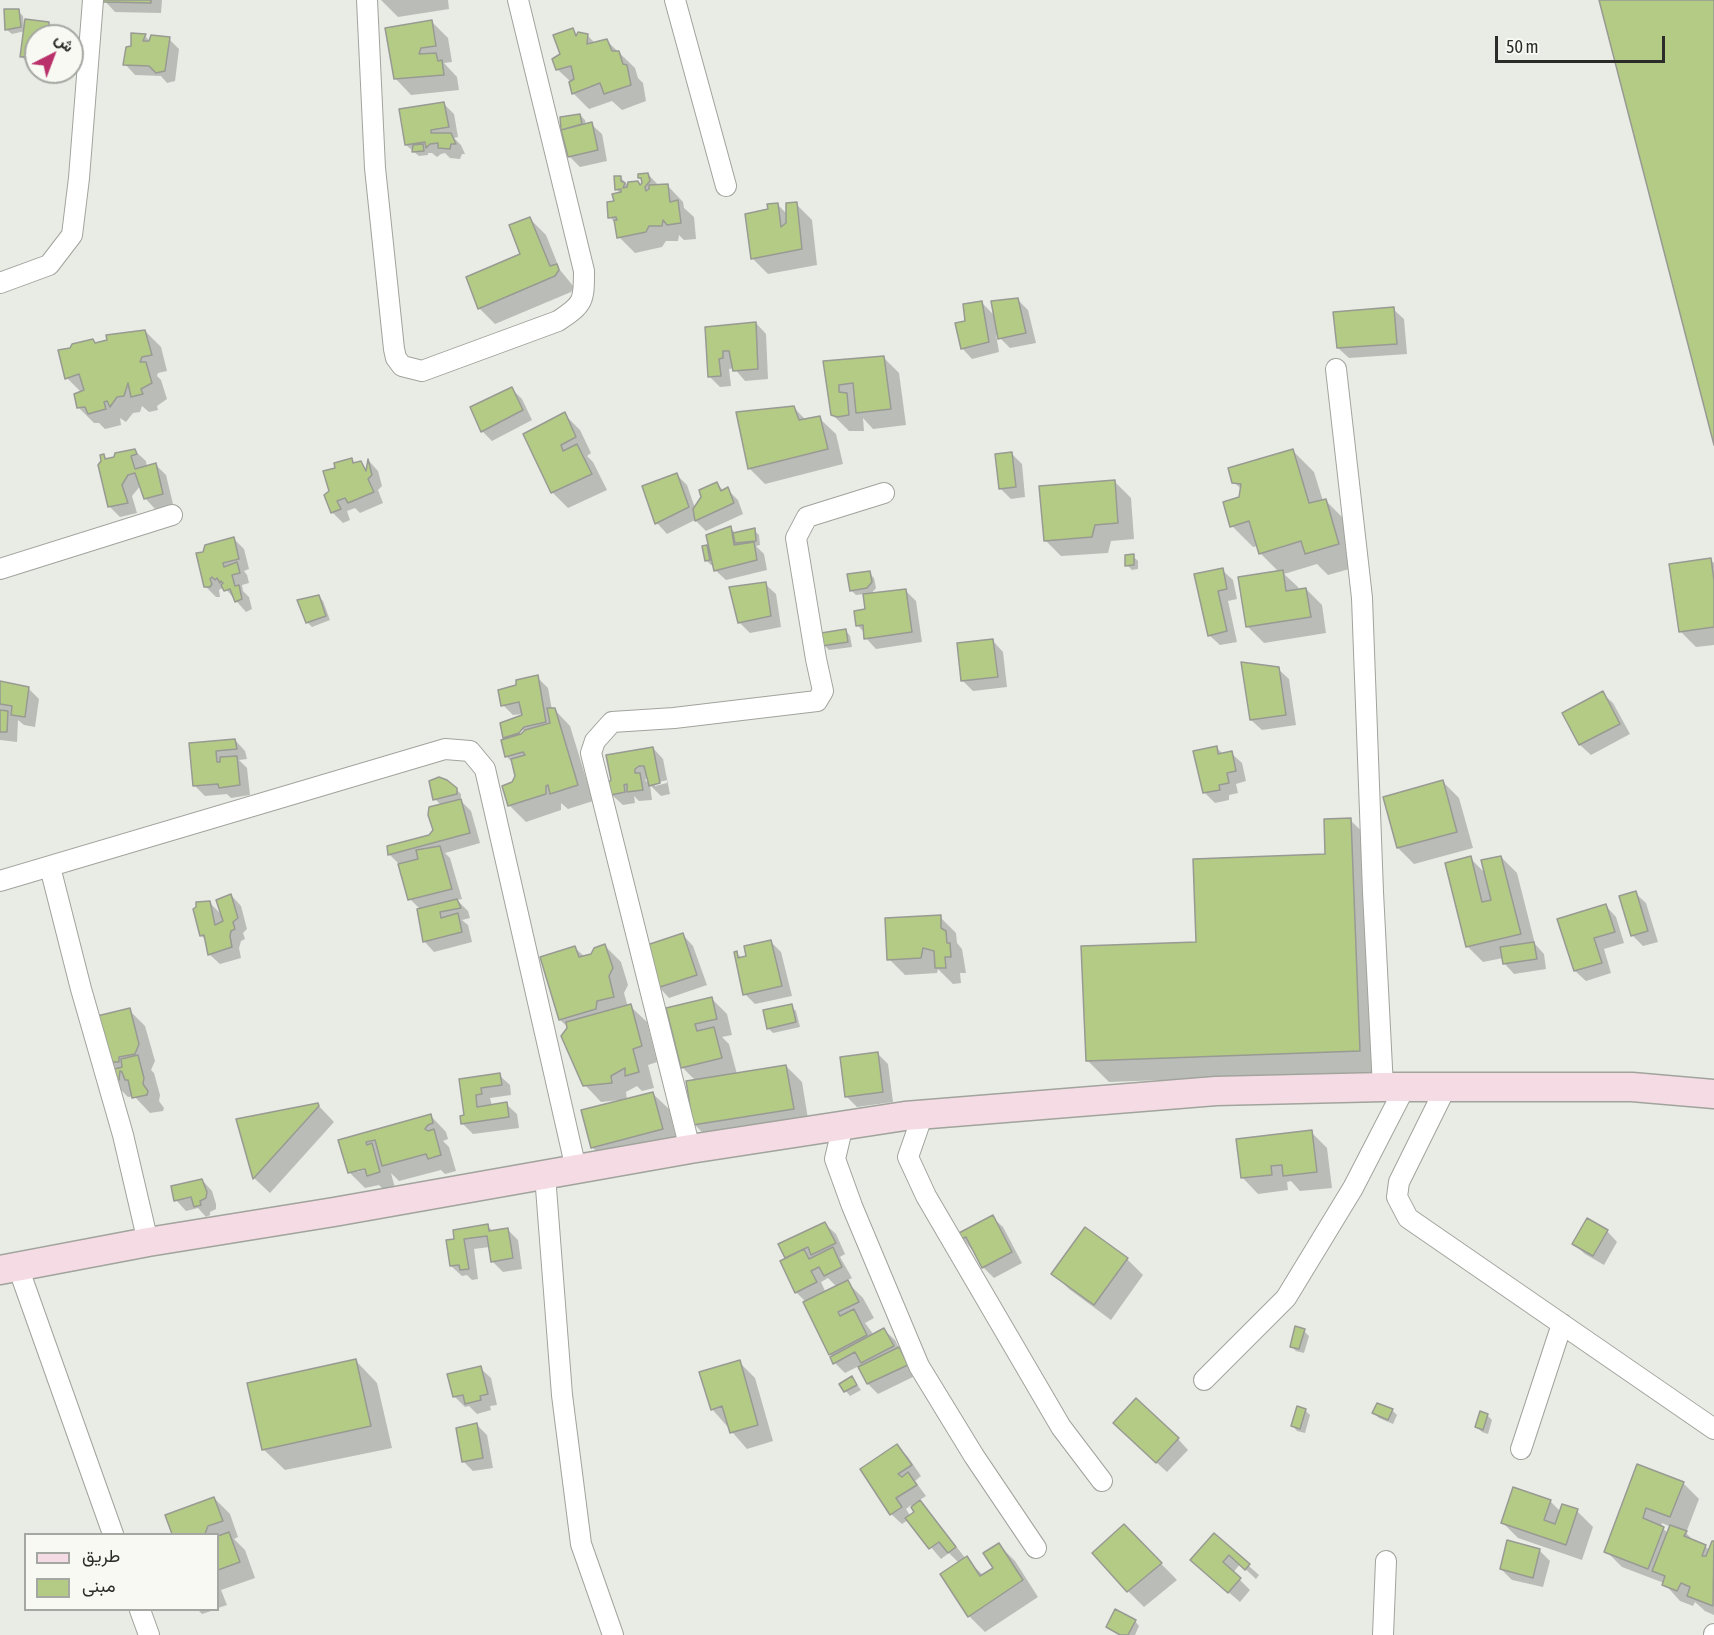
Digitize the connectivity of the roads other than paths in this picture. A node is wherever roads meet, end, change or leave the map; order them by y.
1 (93, 0) edge
2 (367, 0) edge
3 (518, 0) edge
4 (675, 0) edge
5 (726, 186) dead end
6 (0, 283) edge
7 (1336, 369) dead end
8 (884, 493) dead end
9 (172, 515) dead end
10 (0, 569) edge
11 (50, 867) junction
12 (0, 881) edge
13 (1394, 1087) junction
14 (1446, 1087) junction
15 (1714, 1094) edge
16 (923, 1114) junction
17 (843, 1125) junction
18 (690, 1149) junction
19 (576, 1169) junction
20 (545, 1175) junction
21 (148, 1242) junction
22 (9, 1269) edge
23 (1562, 1324) junction
24 (1204, 1380) dead end
25 (1714, 1429) edge
26 (1521, 1449) dead end
27 (1102, 1481) dead end
28 (113, 1533) edge
29 (1036, 1548) dead end
30 (1386, 1562) dead end
31 (140, 1611) edge
32 (149, 1635) edge
33 (613, 1635) edge
34 (1383, 1635) edge

1 - 6 street
2 - 3 street
4 - 5 street
7 - 13 street
8 - 18 street
9 - 10 street
11 - 12 street
11 - 19 street
11 - 21 street
13 - 14 street
13 - 16 street
13 - 24 street
14 - 15 street
14 - 23 street
16 - 17 street
16 - 27 street
17 - 18 street
17 - 29 street
18 - 19 street
19 - 20 street
20 - 21 street
20 - 33 street
21 - 22 street
22 - 28 street
23 - 25 street
23 - 26 street
30 - 34 street
31 - 32 street

